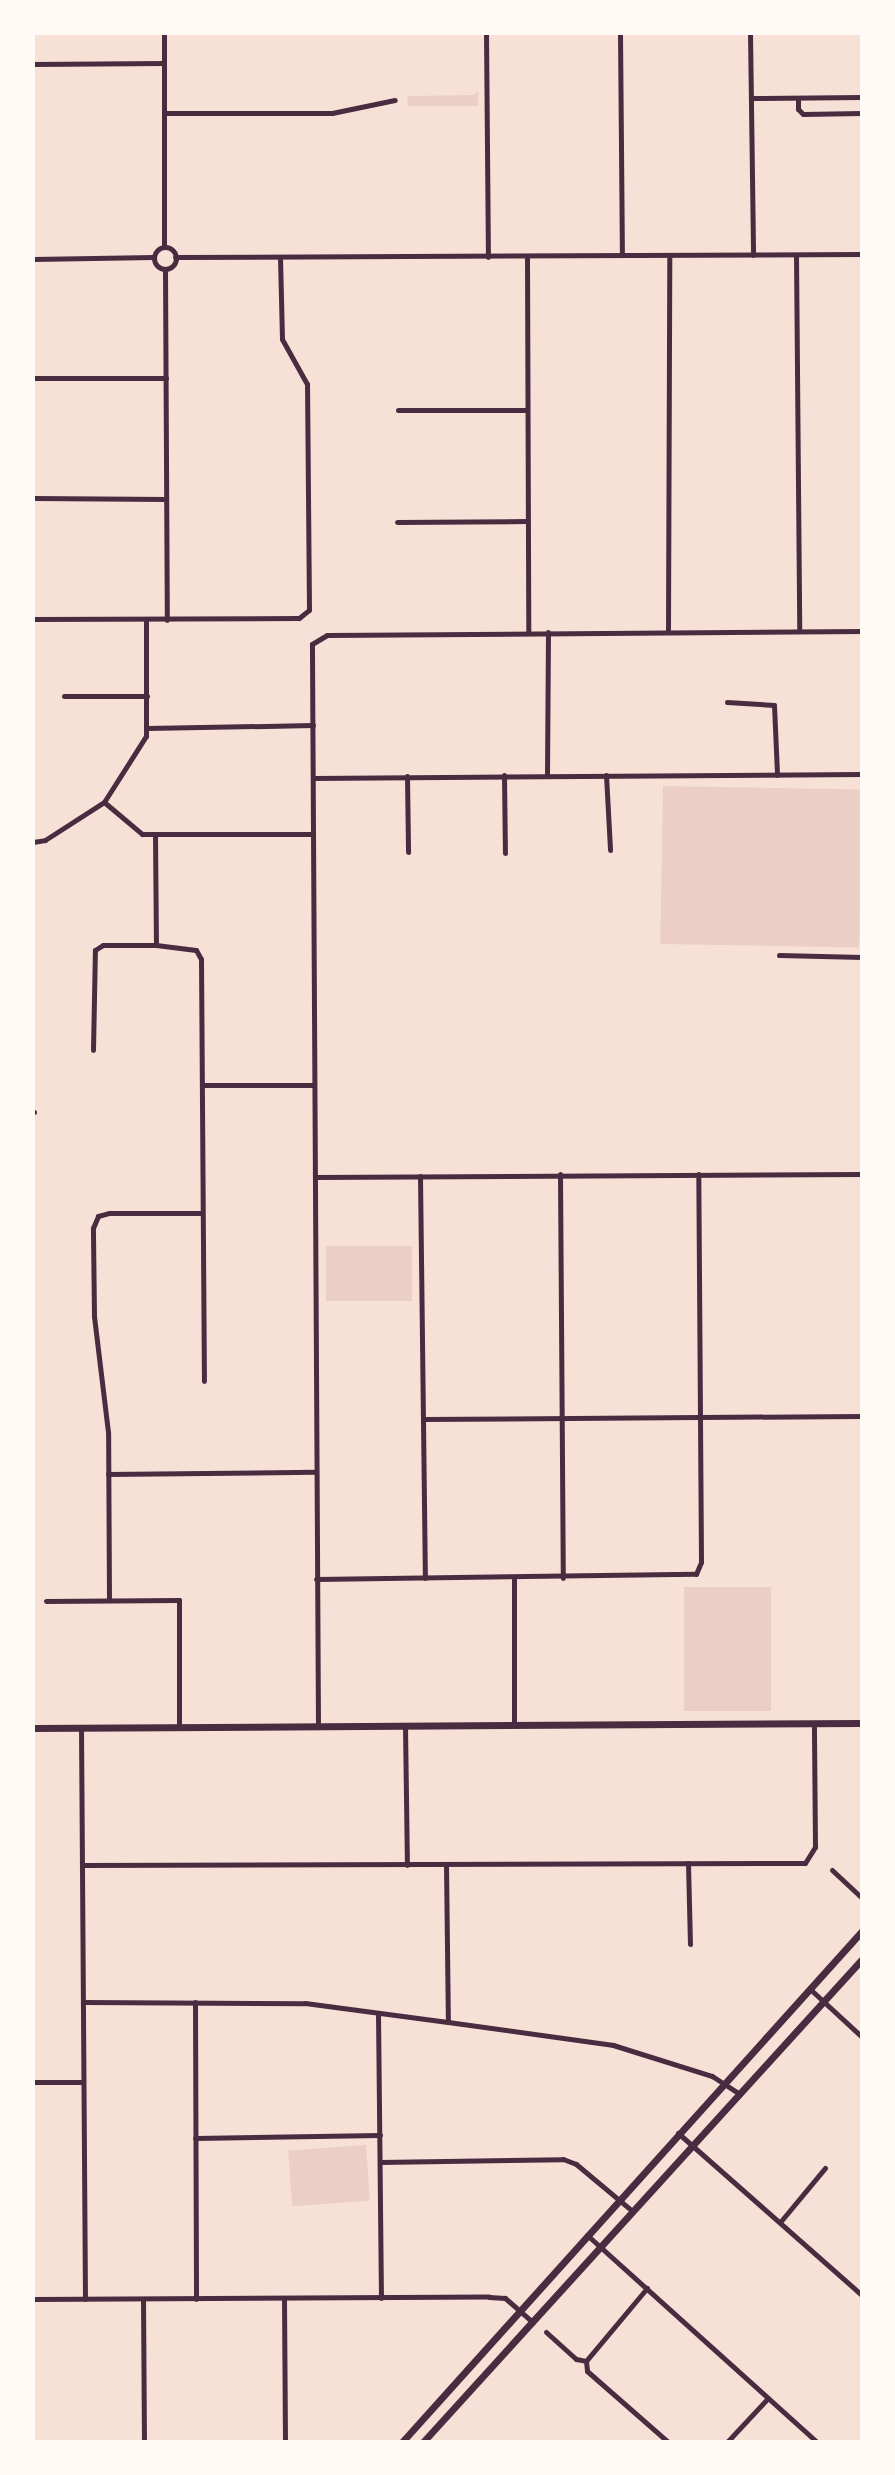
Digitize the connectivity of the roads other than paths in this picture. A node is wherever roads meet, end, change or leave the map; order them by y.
1 (164, 33) edge
2 (486, 33) edge
3 (620, 33) edge
4 (750, 33) edge
5 (164, 63) junction
6 (33, 64) edge
7 (862, 97) edge
8 (751, 98) junction
9 (798, 98) junction
10 (395, 100) dead end
11 (164, 113) junction
12 (862, 113) edge
13 (164, 247) junction
14 (862, 254) edge
15 (622, 255) junction
16 (752, 255) junction
17 (796, 255) junction
18 (527, 256) junction
19 (668, 256) junction
20 (154, 257) junction
21 (175, 257) junction
22 (488, 257) junction
23 (33, 258) edge
24 (280, 259) junction
25 (165, 269) junction
26 (33, 378) edge
27 (166, 378) junction
28 (398, 410) dead end
29 (527, 410) junction
30 (33, 498) edge
31 (166, 499) junction
32 (527, 521) junction
33 (397, 522) dead end
34 (33, 619) edge
35 (146, 620) junction
36 (167, 620) junction
37 (668, 631) junction
38 (799, 631) junction
39 (862, 631) edge
40 (528, 632) junction
41 (548, 632) junction
42 (64, 696) dead end
43 (147, 696) junction
44 (727, 702) dead end
45 (313, 725) junction
46 (147, 728) junction
47 (862, 774) edge
48 (504, 775) junction
49 (547, 775) junction
50 (606, 775) junction
51 (777, 775) junction
52 (407, 776) junction
53 (313, 778) junction
54 (104, 802) junction
55 (156, 834) junction
56 (313, 834) junction
57 (33, 842) edge
58 (610, 850) dead end
59 (408, 852) dead end
60 (505, 853) dead end
61 (156, 945) junction
62 (779, 955) dead end
63 (862, 957) edge
64 (93, 1050) dead end
65 (202, 1085) junction
66 (314, 1085) junction
67 (559, 1174) junction
68 (698, 1174) junction
69 (862, 1174) edge
70 (420, 1176) junction
71 (315, 1177) junction
72 (202, 1213) junction
73 (204, 1381) dead end
74 (862, 1416) edge
75 (561, 1417) junction
76 (699, 1417) junction
77 (423, 1419) junction
78 (316, 1472) junction
79 (108, 1474) junction
80 (425, 1578) junction
81 (514, 1578) junction
82 (563, 1578) junction
83 (316, 1579) junction
84 (46, 1601) dead end
85 (109, 1601) junction
86 (814, 1723) junction
87 (862, 1723) edge
88 (514, 1725) junction
89 (318, 1726) junction
90 (405, 1726) junction
91 (81, 1727) junction
92 (179, 1727) junction
93 (33, 1728) edge
94 (688, 1863) junction
95 (82, 1865) junction
96 (407, 1865) junction
97 (446, 1865) junction
98 (832, 1870) dead end
99 (862, 1898) edge
100 (862, 1931) edge
101 (691, 1944) dead end
102 (862, 1959) edge
103 (810, 1989) junction
104 (83, 2002) junction
105 (195, 2002) junction
106 (823, 2002) junction
107 (378, 2013) junction
108 (448, 2022) junction
109 (862, 2037) edge
110 (724, 2081) junction
111 (33, 2082) edge
112 (83, 2082) junction
113 (738, 2093) junction
114 (678, 2133) junction
115 (380, 2135) junction
116 (195, 2138) junction
117 (692, 2145) junction
118 (380, 2162) junction
119 (825, 2168) dead end
120 (618, 2199) junction
121 (631, 2210) junction
122 (781, 2221) junction
123 (587, 2235) junction
124 (599, 2246) junction
125 (647, 2288) junction
126 (861, 2294) edge
127 (381, 2298) junction
128 (33, 2299) edge
129 (85, 2299) junction
130 (143, 2299) junction
131 (196, 2299) junction
132 (284, 2300) junction
133 (520, 2310) junction
134 (533, 2322) junction
135 (545, 2332) dead end
136 (586, 2361) junction
137 (768, 2398) junction
138 (144, 2442) edge
139 (285, 2442) edge
140 (402, 2442) edge
141 (423, 2442) edge
142 (668, 2442) edge
143 (727, 2442) edge
144 (817, 2442) edge

1 - 5 street
2 - 22 street
3 - 15 street
4 - 8 street
5 - 6 street
5 - 11 street
7 - 9 street
8 - 9 street
8 - 16 street
9 - 12 street
10 - 11 street
11 - 13 street
13 - 20 street
13 - 21 street
14 - 17 street
15 - 18 street
15 - 19 street
16 - 17 street
16 - 19 street
17 - 38 street
18 - 22 street
18 - 29 street
19 - 37 street
20 - 23 street
20 - 25 street
21 - 24 street
21 - 25 street
22 - 24 street
24 - 36 street
25 - 27 street
26 - 27 street
27 - 31 street
28 - 29 street
29 - 32 street
30 - 31 street
31 - 36 street
32 - 33 street
32 - 40 street
34 - 35 street
35 - 36 street
35 - 43 street
37 - 38 street
37 - 41 street
38 - 39 street
40 - 41 street
40 - 45 street
41 - 49 street
42 - 43 street
43 - 46 street
44 - 51 street
45 - 46 street
45 - 53 street
46 - 54 street
47 - 51 street
48 - 49 street
48 - 52 street
48 - 60 street
49 - 50 street
50 - 51 street
50 - 58 street
52 - 53 street
52 - 59 street
53 - 56 street
54 - 55 street
54 - 57 street
55 - 56 street
55 - 61 street
56 - 66 street
61 - 64 street
61 - 65 street
62 - 63 street
65 - 66 street
65 - 72 street
66 - 71 street
67 - 68 street
67 - 70 street
67 - 75 street
68 - 69 street
68 - 76 street
70 - 71 street
70 - 77 street
71 - 78 street
72 - 73 street
72 - 79 street
74 - 76 street
75 - 76 street
75 - 77 street
75 - 82 street
76 - 82 street
77 - 80 street
78 - 79 street
78 - 83 street
79 - 85 street
80 - 81 street
80 - 83 street
81 - 82 street
81 - 88 street
83 - 89 street
84 - 85 street
85 - 92 street
86 - 87 main road
86 - 88 main road
86 - 94 street
88 - 90 main road
89 - 90 main road
89 - 92 main road
90 - 96 street
91 - 92 main road
91 - 93 main road
91 - 95 street
94 - 97 street
94 - 101 street
95 - 96 street
95 - 104 street
96 - 97 street
97 - 108 street
98 - 99 street
100 - 103 main road
102 - 106 main road
103 - 106 street
103 - 110 main road
104 - 105 street
104 - 112 street
105 - 107 street
105 - 116 street
106 - 109 street
106 - 113 main road
107 - 108 street
107 - 115 street
108 - 110 street
110 - 113 street
110 - 114 main road
111 - 112 street
112 - 129 street
113 - 117 main road
114 - 117 street
114 - 120 main road
115 - 116 street
115 - 118 street
116 - 131 street
117 - 121 main road
117 - 122 street
118 - 120 street
118 - 127 street
119 - 122 street
120 - 121 street
120 - 123 main road
121 - 124 main road
122 - 126 street
123 - 124 street
123 - 133 main road
124 - 125 street
124 - 134 main road
125 - 136 street
125 - 137 street
127 - 132 street
127 - 133 street
128 - 129 street
129 - 130 street
130 - 131 street
130 - 138 street
131 - 132 street
132 - 139 street
133 - 134 street
133 - 140 main road
134 - 141 main road
135 - 136 street
136 - 142 street
137 - 143 street
137 - 144 street

